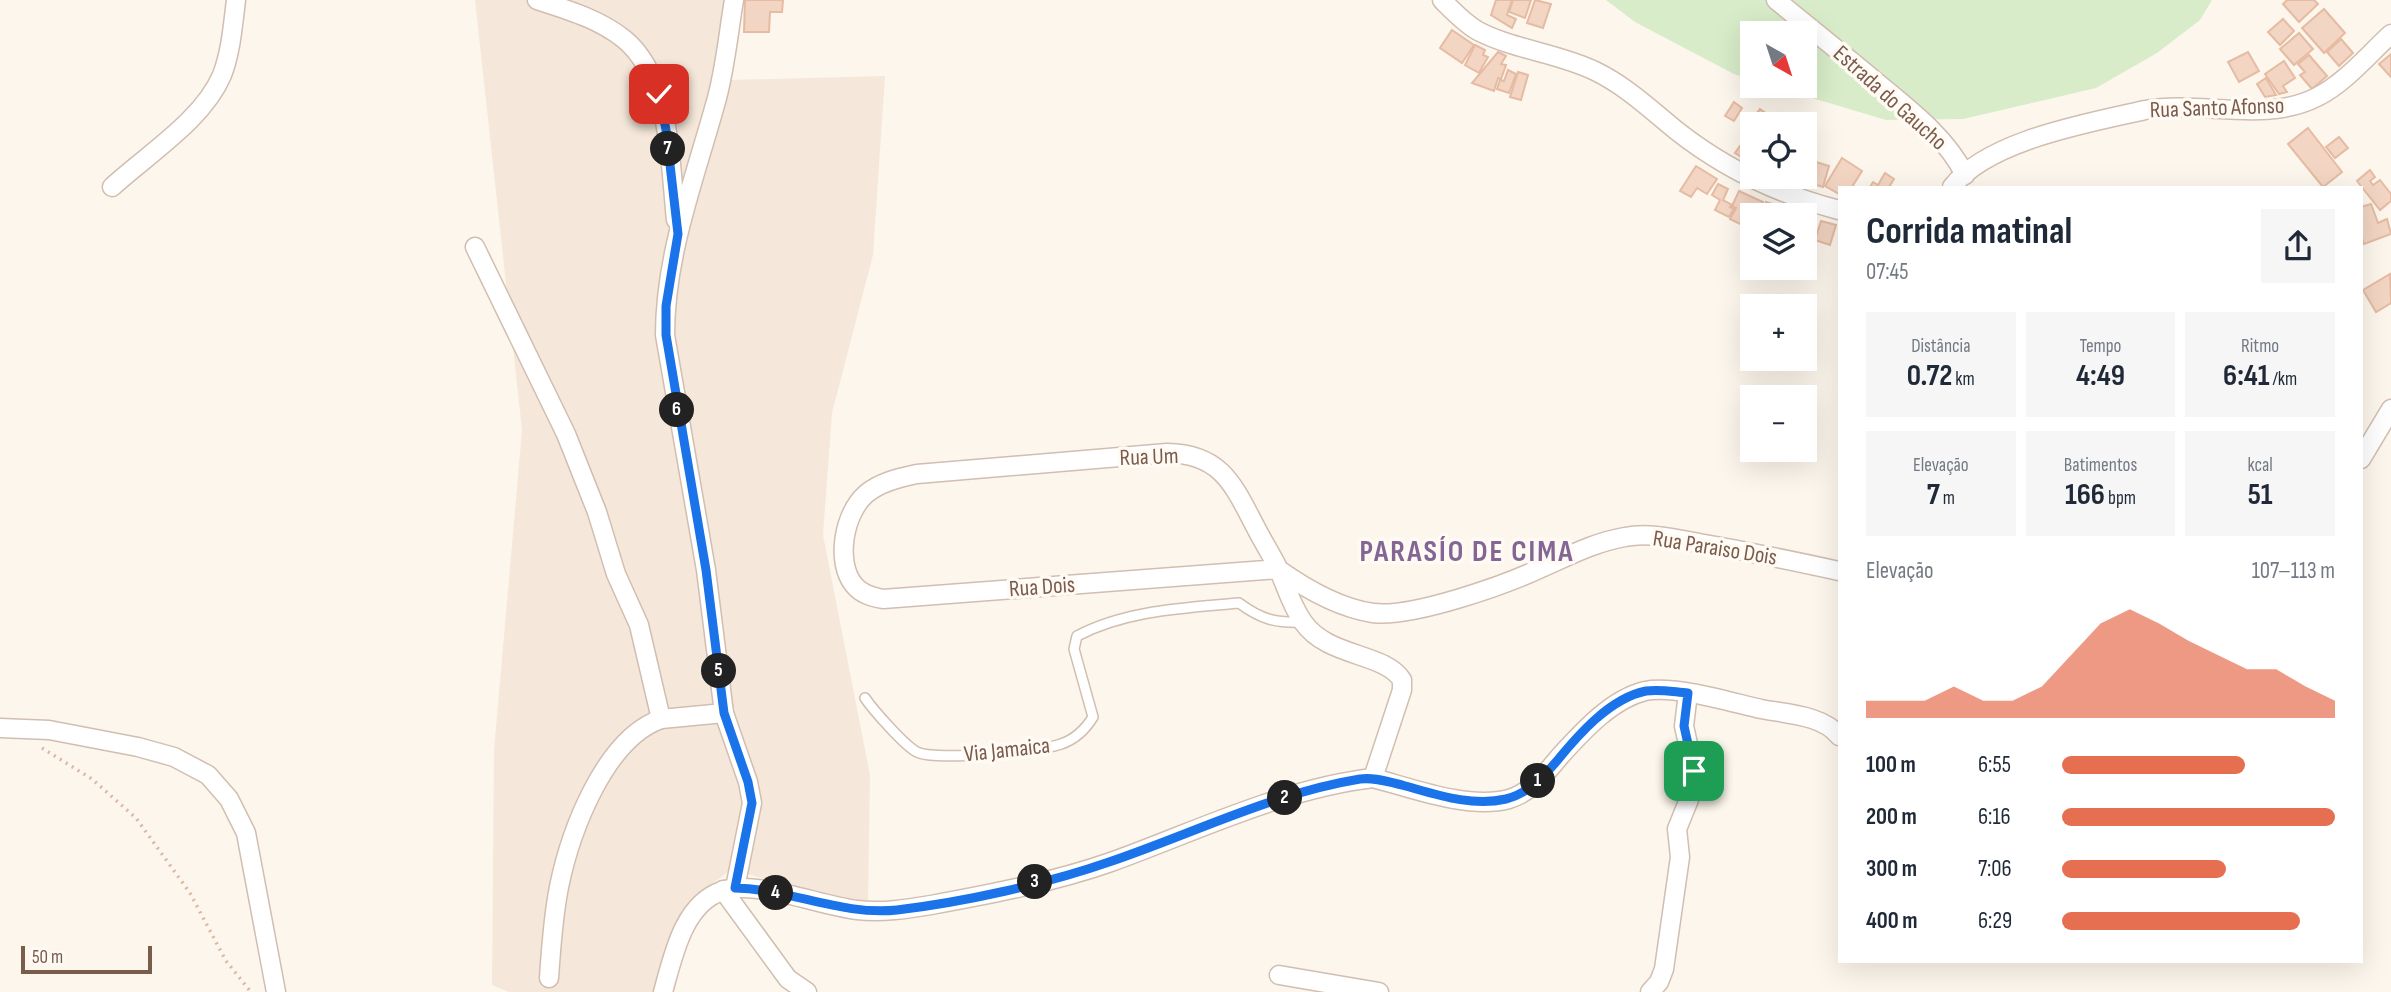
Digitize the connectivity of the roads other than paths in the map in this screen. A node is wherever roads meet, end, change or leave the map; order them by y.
1 (236, 0) edge
2 (537, 0) edge
3 (734, 0) edge
4 (1442, 0) edge
5 (1776, 0) edge
6 (2391, 34) edge
7 (1959, 181) edge
8 (113, 187) dead end
9 (1838, 210) edge
10 (678, 234) junction
11 (475, 247) dead end
12 (2391, 409) edge
13 (2363, 456) edge
14 (844, 543) joint
15 (1278, 569) junction
16 (1838, 571) edge
17 (1303, 622) junction
18 (1688, 693) junction
19 (865, 698) dead end
20 (724, 713) junction
21 (661, 719) junction
22 (5, 728) edge
23 (1838, 734) edge
24 (1373, 778) junction
25 (729, 889) junction
26 (1279, 975) dead end
27 (549, 978) dead end
28 (276, 992) edge
29 (663, 992) edge
30 (807, 992) edge
31 (1379, 992) edge
32 (1650, 992) edge

1 - 8 street
2 - 10 street
3 - 10 street
4 - 9 street
5 - 7 street, Estrada do Gaucho
6 - 7 street, Rua Santo Afonso
10 - 20 street
11 - 21 street
12 - 13 street
14 - 15 street, Rua Dois
14 - 15 street, Rua Um
15 - 16 street, Rua Paraiso Dois
15 - 17 street, Rua Um
17 - 19 lane, Via Jamaica
17 - 24 street, Rua Um
18 - 23 street
18 - 24 street
18 - 32 street
20 - 21 street
20 - 25 street
21 - 27 street
22 - 28 street
24 - 25 street
25 - 29 street
25 - 30 street
26 - 31 street

